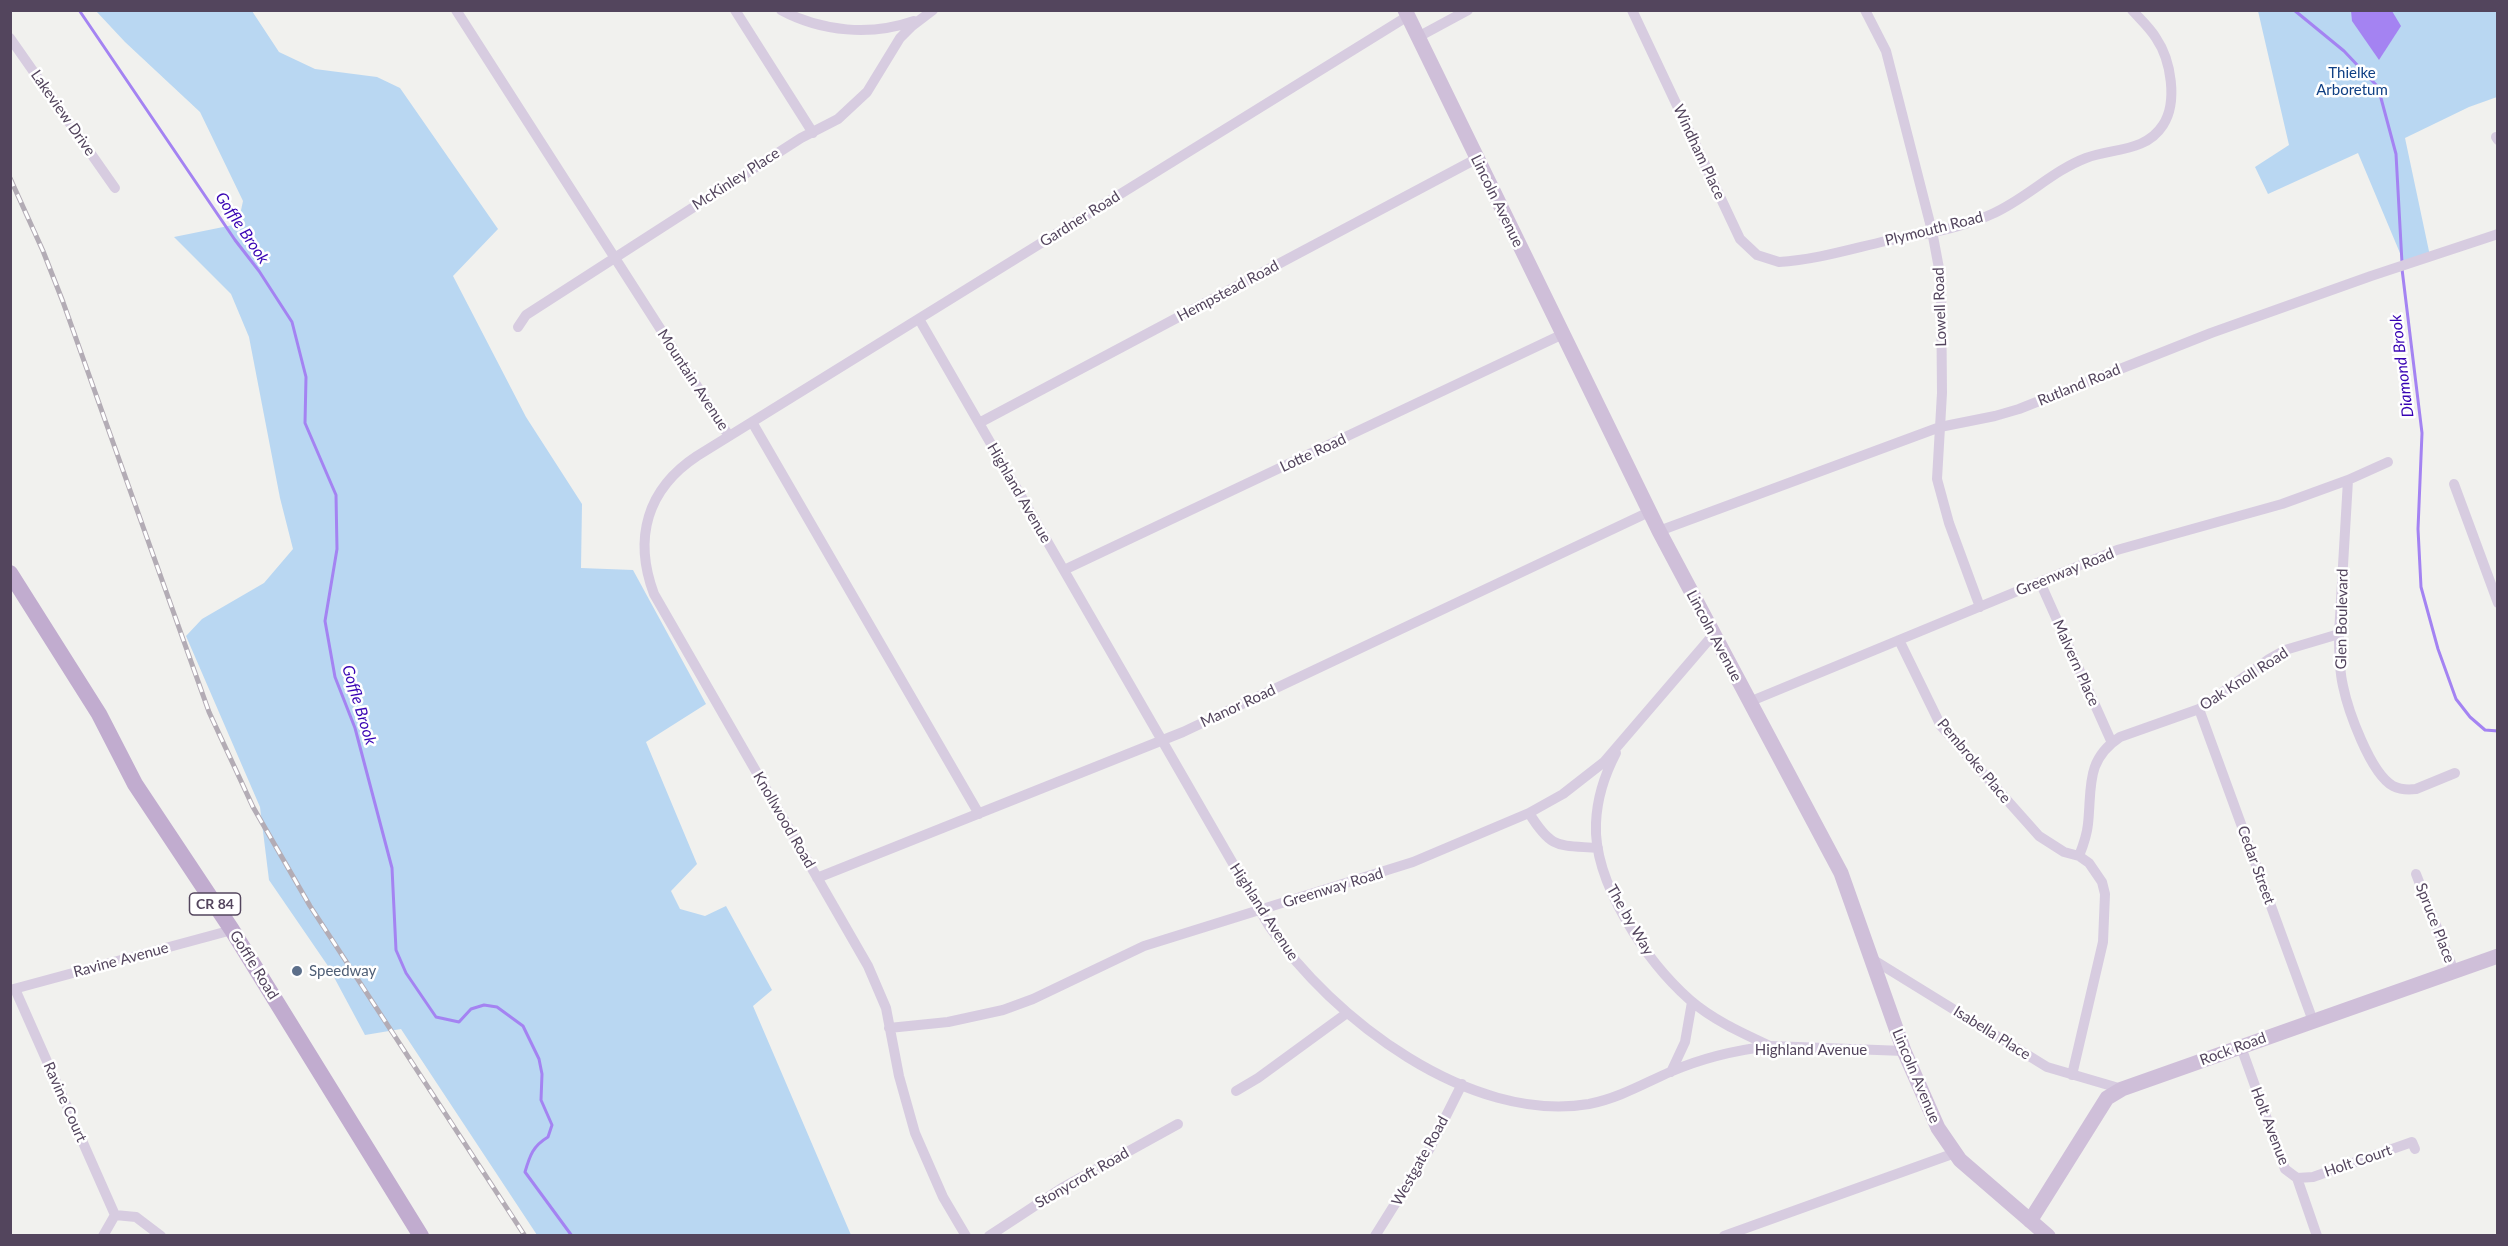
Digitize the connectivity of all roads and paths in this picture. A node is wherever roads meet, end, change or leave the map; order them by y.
1 (456, 10) edge
2 (735, 10) edge
3 (782, 10) edge
4 (1468, 10) edge
5 (1632, 10) edge
6 (1865, 10) edge
7 (2132, 10) edge
8 (930, 12) edge
9 (1407, 13) edge
10 (1418, 37) junction
11 (10, 38) edge
12 (813, 132) junction
13 (1476, 159) junction
14 (115, 188) dead end
15 (1932, 231) junction
16 (2498, 234) edge
17 (614, 258) junction
18 (1792, 261) joint
19 (919, 319) junction
20 (518, 327) dead end
21 (1562, 335) junction
22 (752, 422) junction
23 (979, 423) junction
24 (1940, 427) junction
25 (729, 436) junction
26 (2388, 462) dead end
27 (2348, 480) junction
28 (2454, 484) dead end
29 (1649, 512) junction
30 (1659, 531) junction
31 (1064, 570) junction
32 (10, 573) edge
33 (2040, 582) junction
34 (2498, 603) edge
35 (1980, 607) junction
36 (2339, 634) junction
37 (1713, 635) junction
38 (1899, 640) junction
39 (1749, 702) junction
40 (2199, 709) junction
41 (1624, 740) junction
42 (1162, 741) junction
43 (2112, 743) junction
44 (2455, 773) dead end
45 (1529, 813) junction
46 (979, 814) junction
47 (1598, 848) junction
48 (2079, 856) junction
49 (2416, 874) dead end
50 (817, 878) junction
51 (1260, 910) junction
52 (232, 930) junction
53 (2498, 956) edge
54 (1871, 959) junction
55 (2454, 971) junction
56 (13, 989) edge
57 (1692, 1002) junction
58 (1347, 1013) junction
59 (2313, 1021) junction
60 (889, 1028) junction
61 (1771, 1046) junction
62 (2241, 1047) junction
63 (1904, 1051) junction
64 (1671, 1072) junction
65 (2072, 1076) junction
66 (1462, 1084) junction
67 (2122, 1089) junction
68 (1236, 1091) dead end
69 (1178, 1124) dead end
70 (2415, 1149) dead end
71 (1955, 1153) junction
72 (2297, 1178) junction
73 (115, 1215) junction
74 (2030, 1221) junction
75 (103, 1236) edge
76 (161, 1236) edge
77 (421, 1236) edge
78 (966, 1236) edge
79 (989, 1236) edge
80 (1375, 1236) edge
81 (1724, 1236) edge
82 (2048, 1236) edge
83 (2317, 1236) edge

1 - 17 street, Mountain Avenue
2 - 12 street
3 - 8 street
4 - 10 street
5 - 18 street, Windham Place
6 - 15 street, Lowell Road
7 - 15 street, Plymouth Road
8 - 12 street, McKinley Place
9 - 10 main road, Lincoln Avenue
9 - 19 street, Gardner Road
10 - 13 main road, Lincoln Avenue
11 - 14 street, Lakeview Drive
12 - 17 street, McKinley Place
13 - 21 main road, Lincoln Avenue
13 - 23 street, Hempstead Road
15 - 18 street, Plymouth Road
15 - 24 street, Lowell Road
16 - 24 street, Rutland Road
17 - 20 street, McKinley Place
17 - 25 street, Mountain Avenue
19 - 22 street, Gardner Road
19 - 23 street, Highland Avenue
21 - 29 main road, Lincoln Avenue
21 - 31 street, Lotte Road
22 - 25 street, Mountain Avenue
22 - 46 street, Mountain Avenue
23 - 31 street, Highland Avenue
24 - 30 street, Rutland Road
24 - 35 street, Lowell Road
25 - 50 street, Knollwood Road
26 - 27 street, Greenway Road
27 - 33 street, Greenway Road
27 - 36 street, Glen Boulevard
28 - 34 street
29 - 30 main road, Lincoln Avenue
29 - 42 street, Manor Road
30 - 37 main road, Lincoln Avenue
31 - 42 street, Highland Avenue
32 - 52 main road, Goffle Road / CR 84
33 - 35 street, Greenway Road
33 - 43 street, Malvern Place
35 - 38 street, Greenway Road
36 - 40 street, Oak Knoll Road
36 - 44 street, Glen Boulevard
37 - 39 main road, Lincoln Avenue
37 - 41 street, Greenway Road
38 - 39 street, Greenway Road
38 - 48 street, Pembroke Place
39 - 54 main road, Lincoln Avenue
40 - 43 street, Oak Knoll Road
40 - 59 street, Cedar Street
41 - 45 street, Greenway Road
41 - 47 street, The by Way
42 - 46 street, Manor Road
42 - 51 street, Highland Avenue
43 - 48 street, Oak Knoll Road
45 - 47 street
45 - 51 street, Greenway Road
46 - 50 street, Manor Road
47 - 57 street, The by Way
48 - 65 street
49 - 55 street, Spruce Place
50 - 60 street, Knollwood Road
51 - 58 street, Highland Avenue
51 - 60 street, Greenway Road
52 - 56 street, Ravine Avenue
52 - 77 main road, Goffle Road / CR 84
53 - 55 main road, Rock Road
54 - 63 main road, Lincoln Avenue
54 - 65 street, Isabella Place
55 - 59 main road, Rock Road
56 - 73 street, Ravine Court
57 - 61 street, The by Way
57 - 64 street
58 - 66 street, Highland Avenue
58 - 68 street
59 - 62 main road, Rock Road
60 - 78 street, Knollwood Road
61 - 63 street, Highland Avenue
61 - 64 street, Highland Avenue
62 - 67 main road, Rock Road
62 - 72 street, Holt Avenue
63 - 71 main road, Lincoln Avenue
64 - 66 street, Highland Avenue
65 - 67 street, Isabella Place
66 - 80 street, Westgate Road
67 - 74 main road, Rock Road
69 - 79 street, Stonycroft Road
70 - 72 street, Holt Court
71 - 74 main road, Lincoln Avenue
71 - 81 street
72 - 83 street, Holt Avenue
73 - 75 street
73 - 76 street
74 - 82 main road, Lincoln Avenue

